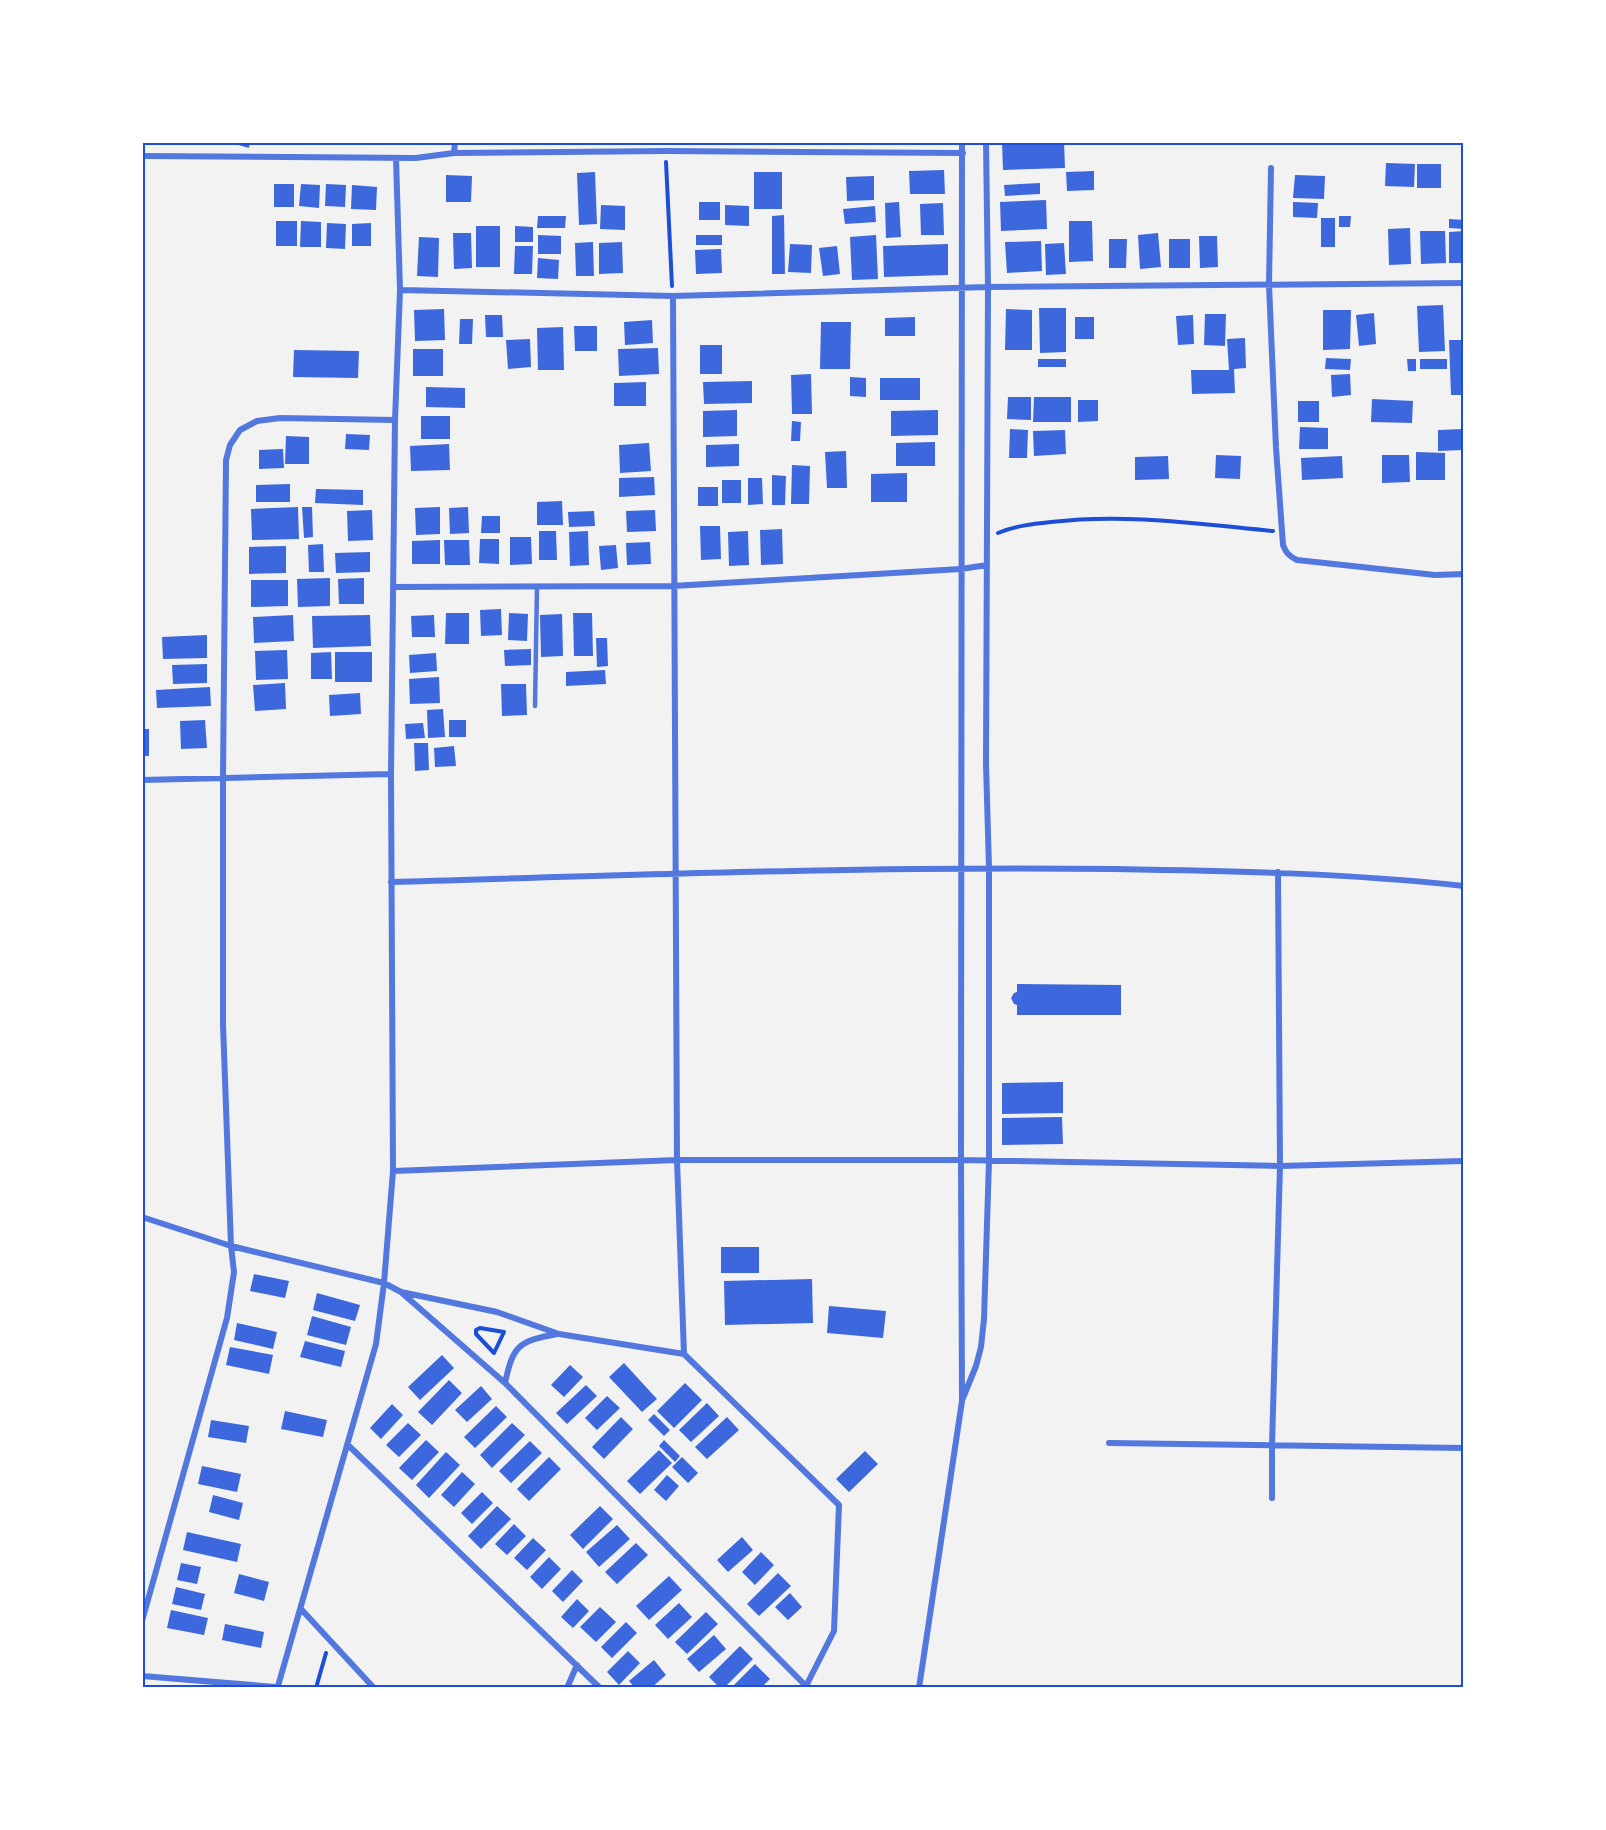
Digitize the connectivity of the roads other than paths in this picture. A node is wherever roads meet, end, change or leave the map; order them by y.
1 (455, 142) edge
2 (962, 142) edge
3 (986, 142) edge
4 (454, 153) junction
5 (963, 153) junction
6 (142, 156) edge
7 (396, 158) junction
8 (1270, 168) dead end
9 (1464, 283) edge
10 (1269, 285) junction
11 (988, 287) junction
12 (963, 288) junction
13 (400, 290) junction
14 (673, 296) junction
15 (395, 420) junction
16 (987, 565) junction
17 (961, 569) junction
18 (1464, 574) edge
19 (537, 586) junction
20 (673, 586) junction
21 (394, 587) junction
22 (535, 706) dead end
23 (390, 774) junction
24 (223, 778) junction
25 (142, 780) edge
26 (961, 868) junction
27 (989, 868) junction
28 (1278, 872) junction
29 (676, 874) junction
30 (392, 882) junction
31 (1464, 886) edge
32 (676, 1160) junction
33 (961, 1160) junction
34 (989, 1161) junction
35 (1464, 1161) edge
36 (1280, 1166) junction
37 (393, 1171) junction
38 (142, 1217) edge
39 (231, 1246) junction
40 (384, 1283) junction
41 (401, 1292) junction
42 (559, 1334) junction
43 (684, 1354) junction
44 (505, 1383) junction
45 (962, 1401) junction
46 (1109, 1443) dead end
47 (348, 1445) junction
48 (1272, 1445) junction
49 (1464, 1448) edge
50 (1272, 1498) dead end
51 (301, 1609) junction
52 (142, 1621) edge
53 (577, 1665) junction
54 (142, 1676) edge
55 (278, 1686) edge
56 (805, 1687) edge
57 (288, 1688) edge
58 (374, 1688) edge
59 (567, 1688) edge
60 (600, 1688) edge
61 (919, 1688) edge

1 - 4 street
2 - 5 street
3 - 11 street
4 - 5 street
4 - 7 street
5 - 12 street
6 - 7 street
7 - 13 street
8 - 10 street
9 - 10 street
10 - 11 street
10 - 18 street
11 - 12 street
11 - 16 street
12 - 14 street
12 - 17 street
13 - 14 street
13 - 15 street
14 - 20 street
15 - 21 street
15 - 24 street
16 - 17 street
16 - 27 street
17 - 20 street
17 - 26 street
19 - 20 street
19 - 21 street
19 - 22 lane
20 - 29 street
21 - 23 street
23 - 24 street
23 - 30 street
24 - 25 street
24 - 39 street
26 - 27 street
26 - 29 street
26 - 33 street
27 - 28 street
27 - 34 street
28 - 31 street
28 - 36 street
29 - 30 street
29 - 32 street
30 - 37 street
32 - 33 street
32 - 37 street
32 - 43 street
33 - 34 street
33 - 45 street
34 - 36 street
34 - 45 street
35 - 36 street
36 - 48 street
37 - 40 street
38 - 39 street
39 - 40 street
39 - 52 street
40 - 41 street
40 - 47 street
41 - 42 street
41 - 44 street
42 - 43 street
42 - 44 street
43 - 56 street
44 - 56 street
45 - 61 street
46 - 48 street
47 - 51 street
47 - 53 street
48 - 49 street
48 - 50 street
51 - 55 street
51 - 58 street
53 - 59 street
53 - 60 street
54 - 55 street
55 - 57 street

